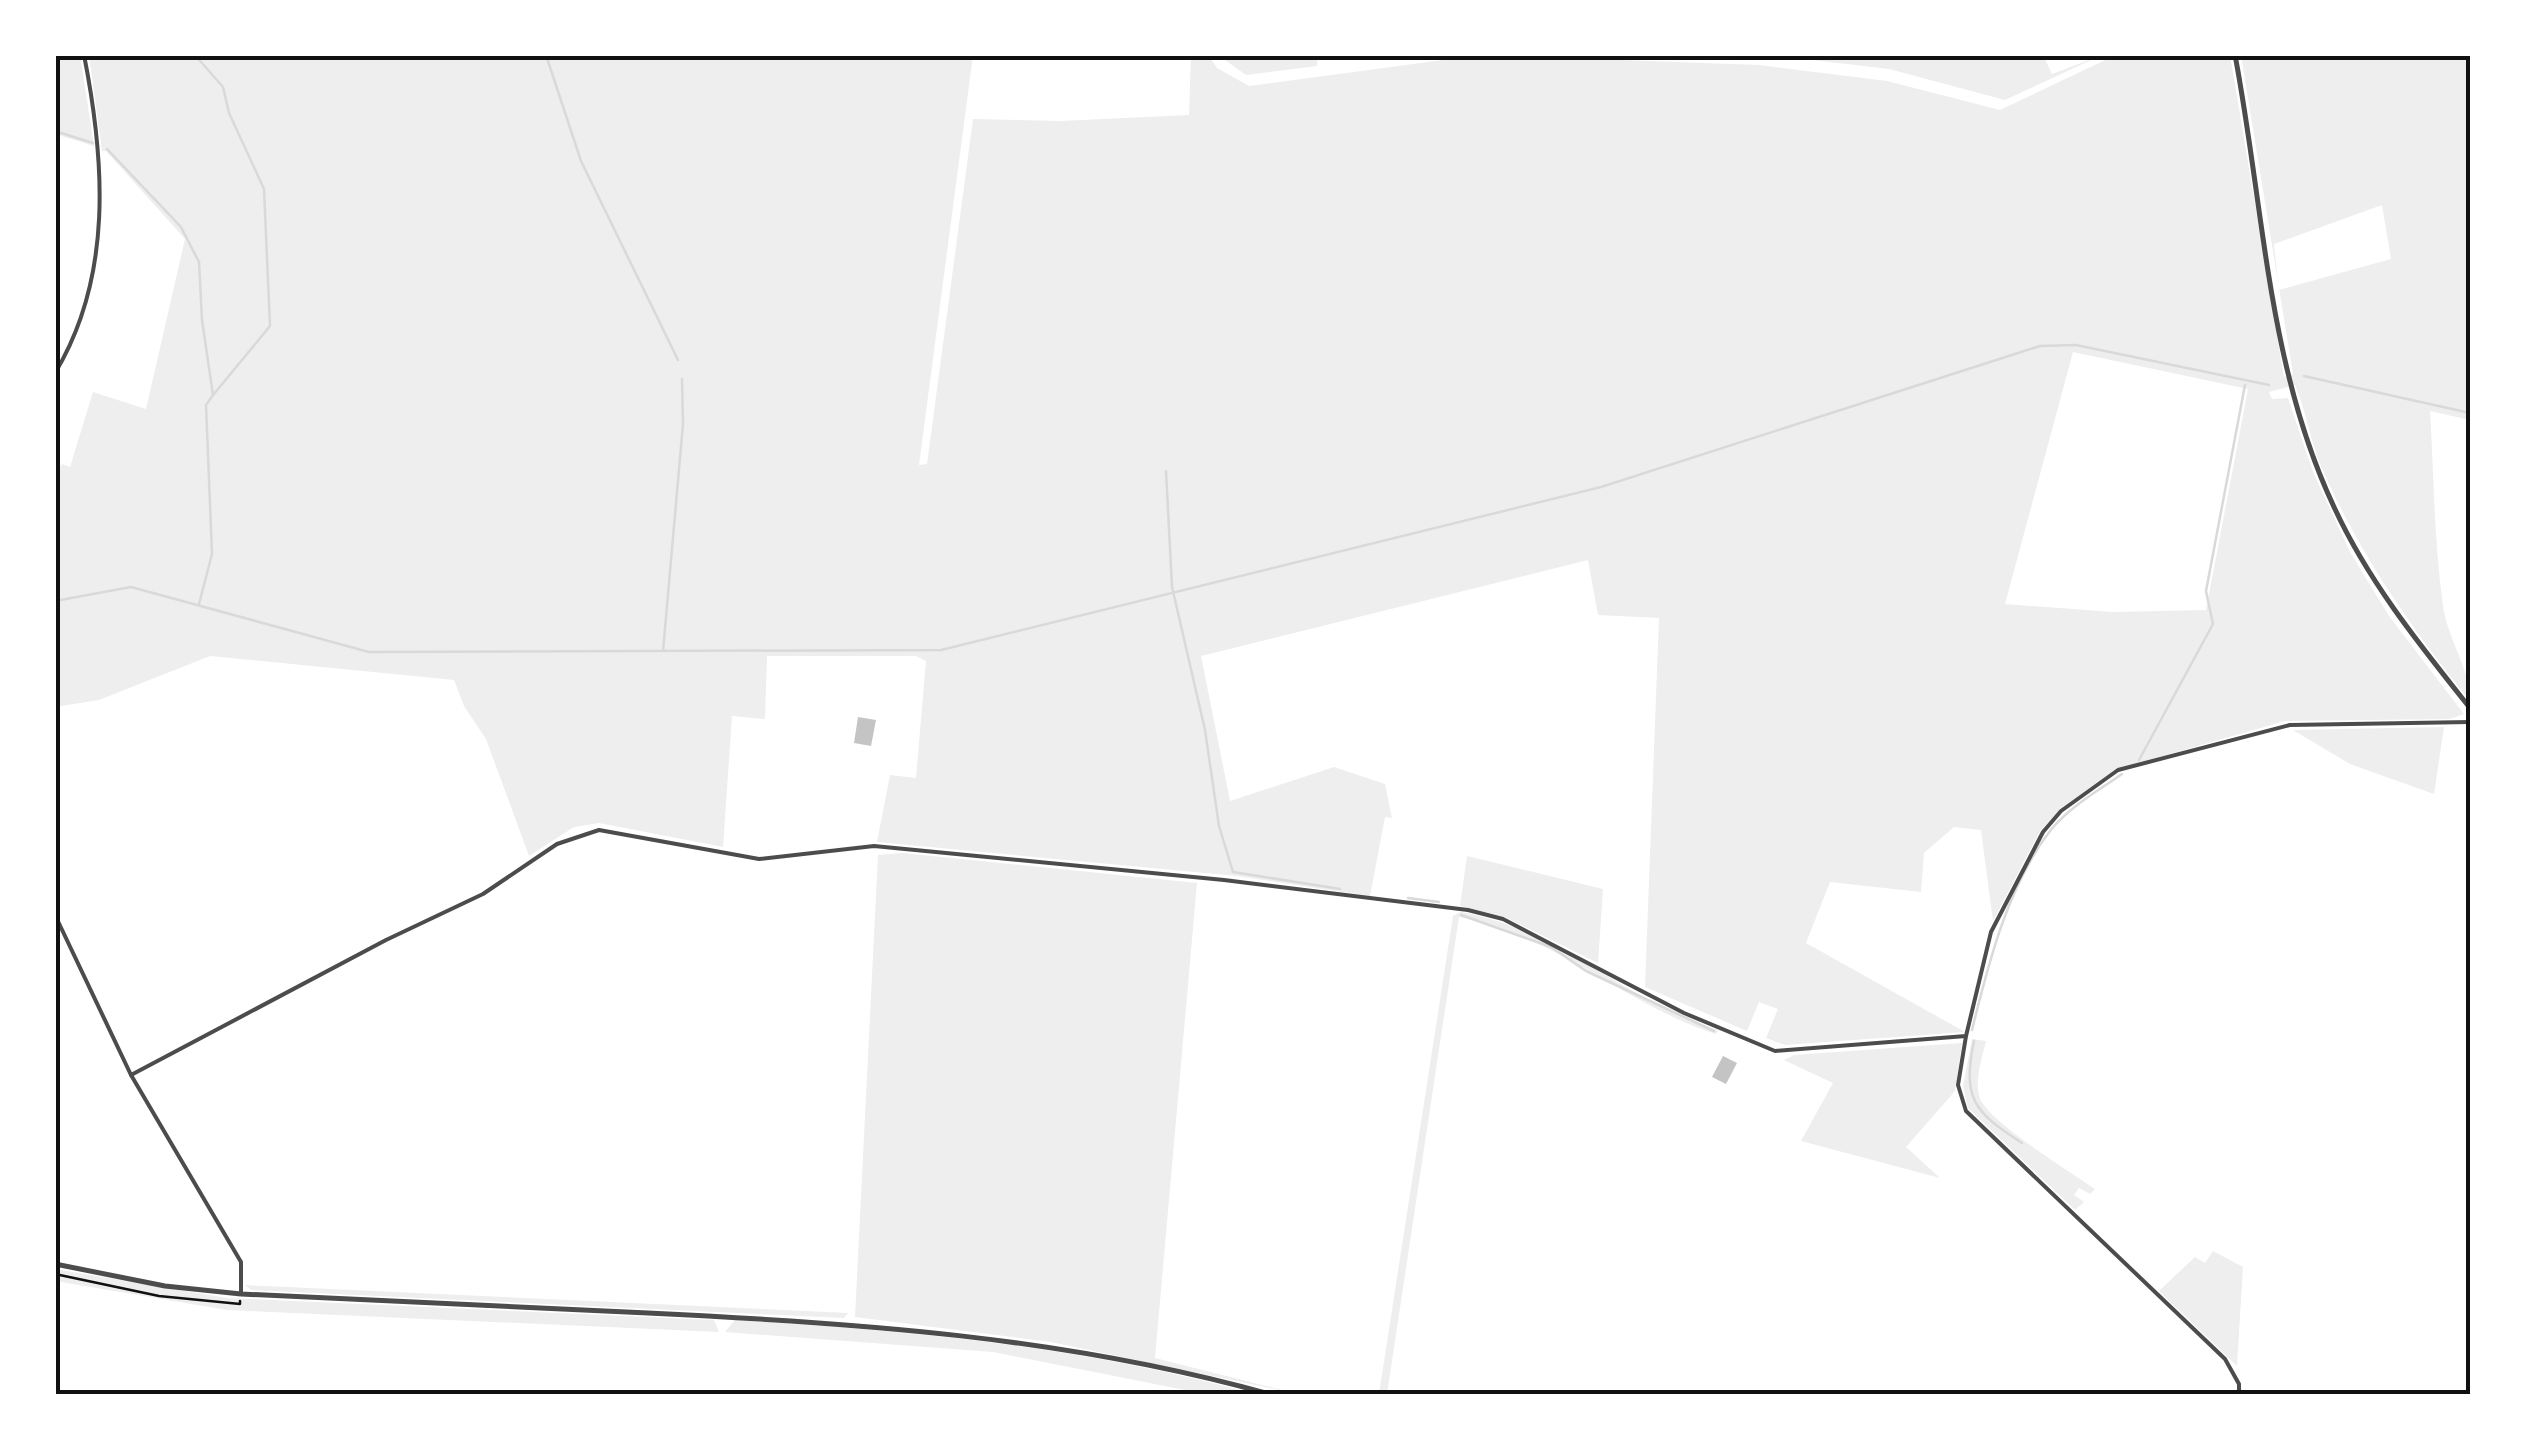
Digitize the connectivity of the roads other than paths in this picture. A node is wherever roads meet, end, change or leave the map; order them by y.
1 (84, 55) edge
2 (2235, 55) edge
3 (55, 374) edge
4 (2470, 708) edge
5 (2470, 722) edge
6 (55, 915) edge
7 (1966, 1036) junction
8 (132, 1075) junction
9 (55, 1264) edge
10 (240, 1294) junction
11 (1269, 1394) edge
12 (2238, 1394) edge

1 - 3 street
2 - 4 street
5 - 7 street
6 - 8 street
7 - 8 street
7 - 12 street
8 - 10 street
9 - 10 street
10 - 11 street

